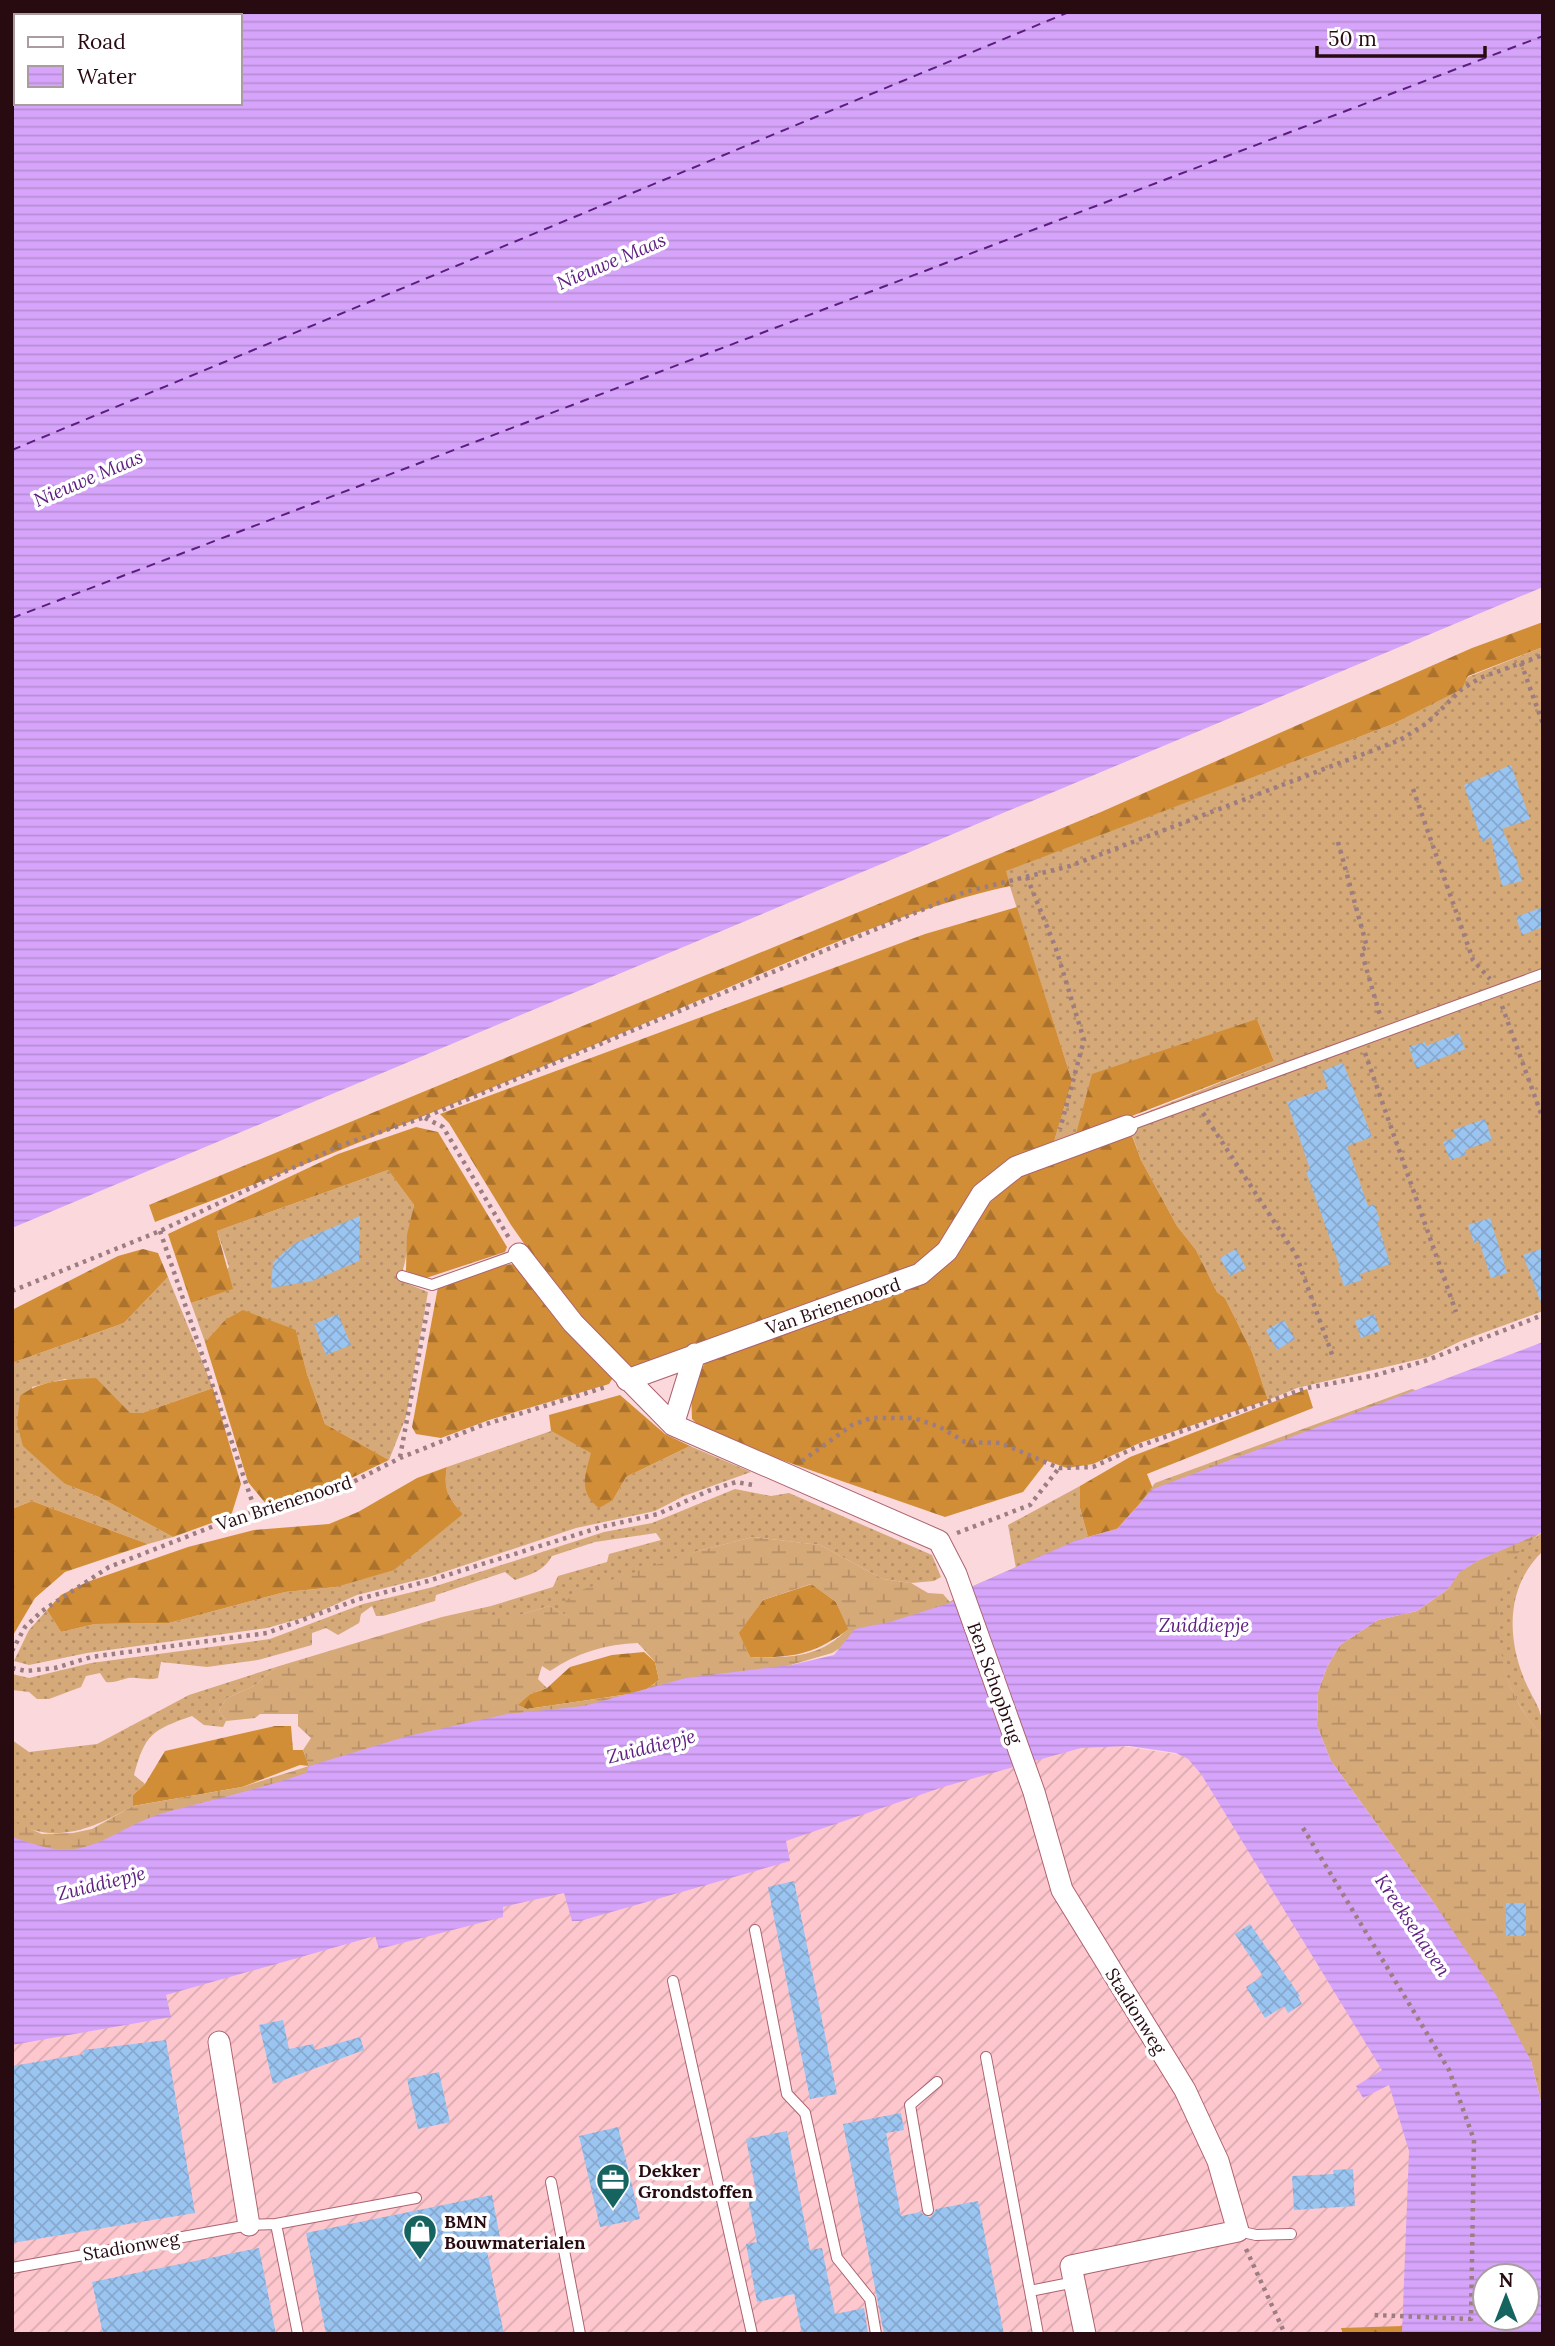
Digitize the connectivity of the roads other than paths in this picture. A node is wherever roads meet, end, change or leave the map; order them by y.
1 (1543, 974) edge
2 (1127, 1126) joint
3 (519, 1254) joint
4 (402, 1276) dead end
5 (695, 1354) junction
6 (627, 1380) junction
7 (673, 1425) junction
8 (1034, 1791) joint
9 (755, 1930) dead end
10 (673, 1982) dead end
11 (219, 2042) dead end
12 (986, 2057) dead end
13 (937, 2082) dead end
14 (551, 2182) dead end
15 (416, 2198) dead end
16 (928, 2210) dead end
17 (276, 2224) junction
18 (249, 2225) junction
19 (1238, 2231) junction
20 (1292, 2234) dead end
21 (12, 2268) edge
22 (1074, 2283) junction
23 (1030, 2291) junction
24 (298, 2334) edge
25 (580, 2334) edge
26 (752, 2334) edge
27 (876, 2334) edge
28 (1038, 2334) edge
29 (1085, 2334) edge

1 - 2 lane
2 - 5 street, Van Brienenoord
3 - 4 lane
3 - 6 street
5 - 6 street, Van Brienenoord
5 - 7 street
6 - 7 street
7 - 8 street, Ben Schopbrug
8 - 19 street, Stadionweg
9 - 27 lane
10 - 26 lane
11 - 18 street
12 - 23 lane
13 - 16 lane
14 - 25 lane
15 - 17 lane, Stadionweg
17 - 18 lane, Stadionweg
17 - 24 lane
18 - 21 lane, Stadionweg
19 - 20 lane
19 - 22 street
22 - 23 lane
22 - 29 street
23 - 28 lane

